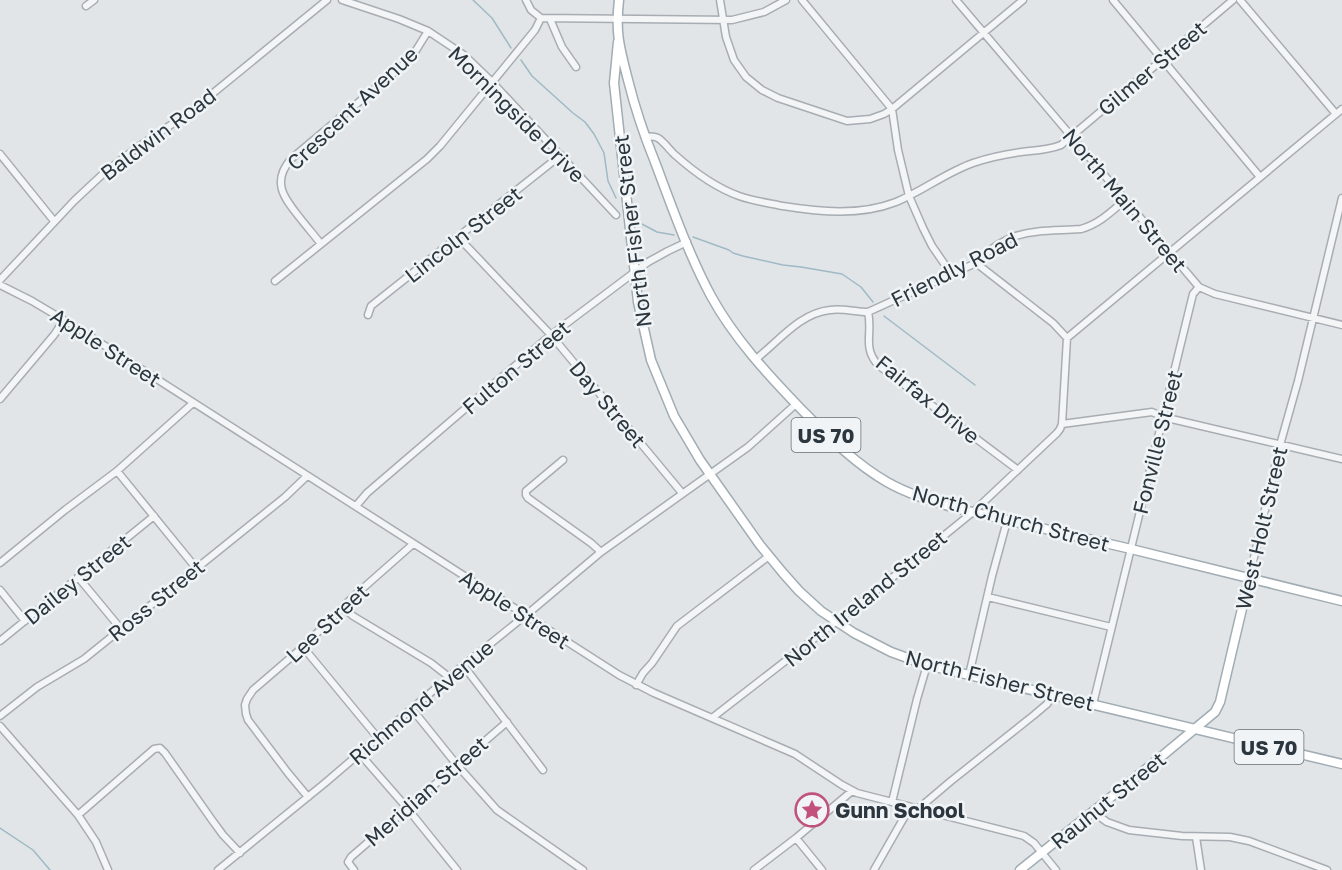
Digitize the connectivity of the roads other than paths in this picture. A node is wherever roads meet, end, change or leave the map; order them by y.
1 (94, 0) edge
2 (327, 0) edge
3 (342, 0) edge
4 (526, 0) edge
5 (619, 0) edge
6 (720, 0) edge
7 (786, 0) edge
8 (802, 0) edge
9 (956, 0) edge
10 (1023, 0) edge
11 (1113, 0) edge
12 (1233, 0) edge
13 (1240, 0) edge
14 (86, 6) dead end
15 (541, 18) junction
16 (617, 18) junction
17 (550, 19) junction
18 (723, 20) junction
19 (428, 31) junction
20 (984, 33) junction
21 (618, 42) junction
22 (1162, 60) junction
23 (576, 67) dead end
24 (492, 82) junction
25 (892, 109) junction
26 (1342, 110) edge
27 (1336, 114) junction
28 (1071, 136) junction
29 (645, 137) junction
30 (0, 154) edge
31 (561, 155) junction
32 (1260, 177) junction
33 (909, 196) junction
34 (1342, 198) edge
35 (1125, 200) junction
36 (616, 215) dead end
37 (54, 221) junction
38 (459, 238) junction
39 (687, 243) junction
40 (321, 244) junction
41 (1169, 253) junction
42 (976, 263) junction
43 (634, 273) junction
44 (952, 275) junction
45 (0, 280) edge
46 (275, 281) dead end
47 (0, 285) edge
48 (1199, 287) junction
49 (868, 312) junction
50 (368, 315) dead end
51 (1312, 318) junction
52 (64, 320) junction
53 (1342, 325) edge
54 (551, 335) junction
55 (1067, 338) junction
56 (756, 359) junction
57 (0, 399) edge
58 (193, 403) junction
59 (796, 404) junction
60 (1163, 417) junction
61 (1062, 424) junction
62 (1280, 445) junction
63 (1342, 459) edge
64 (563, 460) dead end
65 (1018, 470) junction
66 (117, 471) junction
67 (709, 473) junction
68 (307, 476) junction
69 (682, 493) junction
70 (356, 506) junction
71 (973, 512) junction
72 (154, 516) junction
73 (1007, 521) junction
74 (413, 544) junction
75 (1131, 549) junction
76 (601, 552) junction
77 (769, 556) junction
78 (0, 563) edge
79 (196, 567) junction
80 (78, 577) junction
81 (1249, 579) junction
82 (0, 590) edge
83 (988, 597) junction
84 (1342, 602) edge
85 (343, 607) junction
86 (524, 616) junction
87 (25, 621) junction
88 (837, 622) junction
89 (1111, 627) junction
90 (121, 629) junction
91 (0, 641) edge
92 (303, 647) junction
93 (463, 665) junction
94 (927, 665) junction
95 (969, 675) junction
96 (449, 676) junction
97 (636, 685) junction
98 (1053, 694) junction
99 (1093, 704) junction
100 (412, 709) junction
101 (0, 716) edge
102 (712, 718) junction
103 (507, 722) junction
104 (0, 726) edge
105 (1195, 729) junction
106 (378, 738) junction
107 (360, 754) junction
108 (1342, 764) edge
109 (457, 765) junction
110 (543, 770) dead end
111 (852, 791) junction
112 (308, 797) junction
113 (892, 802) junction
114 (910, 807) junction
115 (407, 808) junction
116 (918, 808) junction
117 (1093, 812) junction
118 (78, 815) junction
119 (1196, 837) junction
120 (796, 838) junction
121 (240, 853) junction
122 (1042, 853) junction
123 (108, 870) edge
124 (218, 870) edge
125 (354, 870) edge
126 (458, 870) edge
127 (583, 870) edge
128 (754, 870) edge
129 (822, 870) edge
130 (873, 870) edge
131 (1020, 870) edge
132 (1056, 870) edge
133 (1202, 870) edge
134 (1327, 870) edge

1 - 14 street
2 - 37 street, Baldwin Road
3 - 19 street, Morningside Drive
4 - 15 street
5 - 16 main road, North Church Street / US 70
6 - 18 street
7 - 18 street
8 - 25 street
9 - 20 street, North Main Street
10 - 20 street
11 - 22 street
12 - 22 street, Gilmer Street
13 - 27 street
15 - 17 street
15 - 24 street
16 - 17 street
16 - 18 street
16 - 21 main road, North Church Street / US 70
17 - 23 street
18 - 25 street
19 - 24 street, Morningside Drive
19 - 40 street, Crescent Avenue
20 - 25 street
20 - 28 street, North Main Street
21 - 29 main road, North Church Street / US 70
21 - 43 main road, North Fisher Street / US 70
22 - 28 street, Gilmer Street
22 - 32 street
24 - 31 street, Morningside Drive
24 - 40 street
25 - 33 street
26 - 27 street
27 - 32 street
28 - 33 street, Gilmer Street
28 - 35 street, North Main Street
29 - 33 street, Gilmer Street
29 - 39 main road, North Church Street / US 70
30 - 37 street
31 - 36 street, Morningside Drive
31 - 38 street, Lincoln Street
32 - 41 street
33 - 44 street
34 - 51 street, West Holt Street
35 - 41 street, North Main Street
35 - 42 street, Friendly Road
37 - 45 street, Baldwin Road
38 - 50 street, Lincoln Street
38 - 54 street, Day Street
39 - 43 street, Fulton Street
39 - 56 main road, North Church Street / US 70
40 - 46 street
41 - 48 street, North Main Street
41 - 55 street
42 - 44 street, Friendly Road
42 - 55 street
43 - 54 street, Fulton Street
43 - 67 main road, North Fisher Street / US 70
44 - 49 street, Friendly Road
47 - 52 street, Apple Street
48 - 51 street, North Main Street
48 - 60 street, Fonville Street
49 - 56 street, Friendly Road
49 - 65 street, Fairfax Drive
51 - 53 street, North Main Street
51 - 62 street, West Holt Street
52 - 57 street
52 - 58 street, Apple Street
54 - 69 street, Day Street
54 - 70 street, Fulton Street
55 - 61 street
56 - 59 main road, North Church Street / US 70
58 - 66 street
58 - 68 street, Apple Street
59 - 67 street, Richmond Avenue
59 - 71 main road, North Church Street / US 70
60 - 61 street
60 - 62 street
60 - 75 street, Fonville Street
61 - 65 street, North Ireland Street
62 - 63 street
62 - 81 street, West Holt Street
64 - 76 street
65 - 71 street, North Ireland Street
66 - 72 street
66 - 78 street
67 - 69 street, Richmond Avenue
67 - 77 main road, North Fisher Street / US 70
68 - 70 street, Apple Street
68 - 79 street, Ross Street
69 - 76 street, Richmond Avenue
70 - 74 street, Apple Street
71 - 73 main road, North Church Street / US 70
71 - 88 street, North Ireland Street
72 - 79 street
72 - 80 street, Dailey Street
73 - 75 main road, North Church Street / US 70
73 - 83 street
74 - 85 street, Lee Street
74 - 86 street, Apple Street
75 - 81 main road, North Church Street / US 70
75 - 89 street, Fonville Street
76 - 86 street, Richmond Avenue
77 - 88 main road, North Fisher Street / US 70
77 - 97 street
79 - 90 street, Ross Street
80 - 87 street, Dailey Street
80 - 90 street
81 - 84 main road, North Church Street / US 70
81 - 105 main road, West Holt Street
82 - 87 street
83 - 89 street
83 - 95 street
85 - 92 street, Lee Street
85 - 96 street
86 - 93 street, Richmond Avenue
86 - 97 street, Apple Street
87 - 91 street, Dailey Street
88 - 94 main road, North Fisher Street / US 70
88 - 102 street, North Ireland Street
89 - 99 street, Fonville Street
90 - 101 street, Ross Street
92 - 106 street
92 - 112 street, Lee Street
93 - 96 street, Richmond Avenue
93 - 103 street
94 - 95 main road, North Fisher Street / US 70
94 - 113 street
95 - 98 main road, North Fisher Street / US 70
96 - 100 street, Richmond Avenue
97 - 102 street, Apple Street
98 - 99 main road, North Fisher Street / US 70
98 - 116 street
99 - 105 main road, North Fisher Street / US 70
100 - 106 street, Richmond Avenue
100 - 109 street
102 - 111 street, Apple Street
103 - 109 street, Meridian Street
103 - 110 street
104 - 118 street
105 - 108 main road, North Fisher Street / US 70
105 - 117 main road, Rauhut Street
106 - 107 street, Richmond Avenue
107 - 112 street, Richmond Avenue
107 - 115 street
109 - 115 street, Meridian Street
109 - 127 street
111 - 113 street, Apple Street
111 - 120 street
112 - 121 street, Richmond Avenue
113 - 114 street, Apple Street
114 - 116 street, Apple Street
114 - 130 street
115 - 125 street, Meridian Street
115 - 126 street
116 - 122 street, Apple Street
117 - 119 street
117 - 122 main road, Rauhut Street
118 - 121 street
118 - 123 street
119 - 133 street
119 - 134 street
120 - 128 street
120 - 129 street
121 - 124 street, Richmond Avenue
122 - 131 main road, Rauhut Street
122 - 132 street, Apple Street

